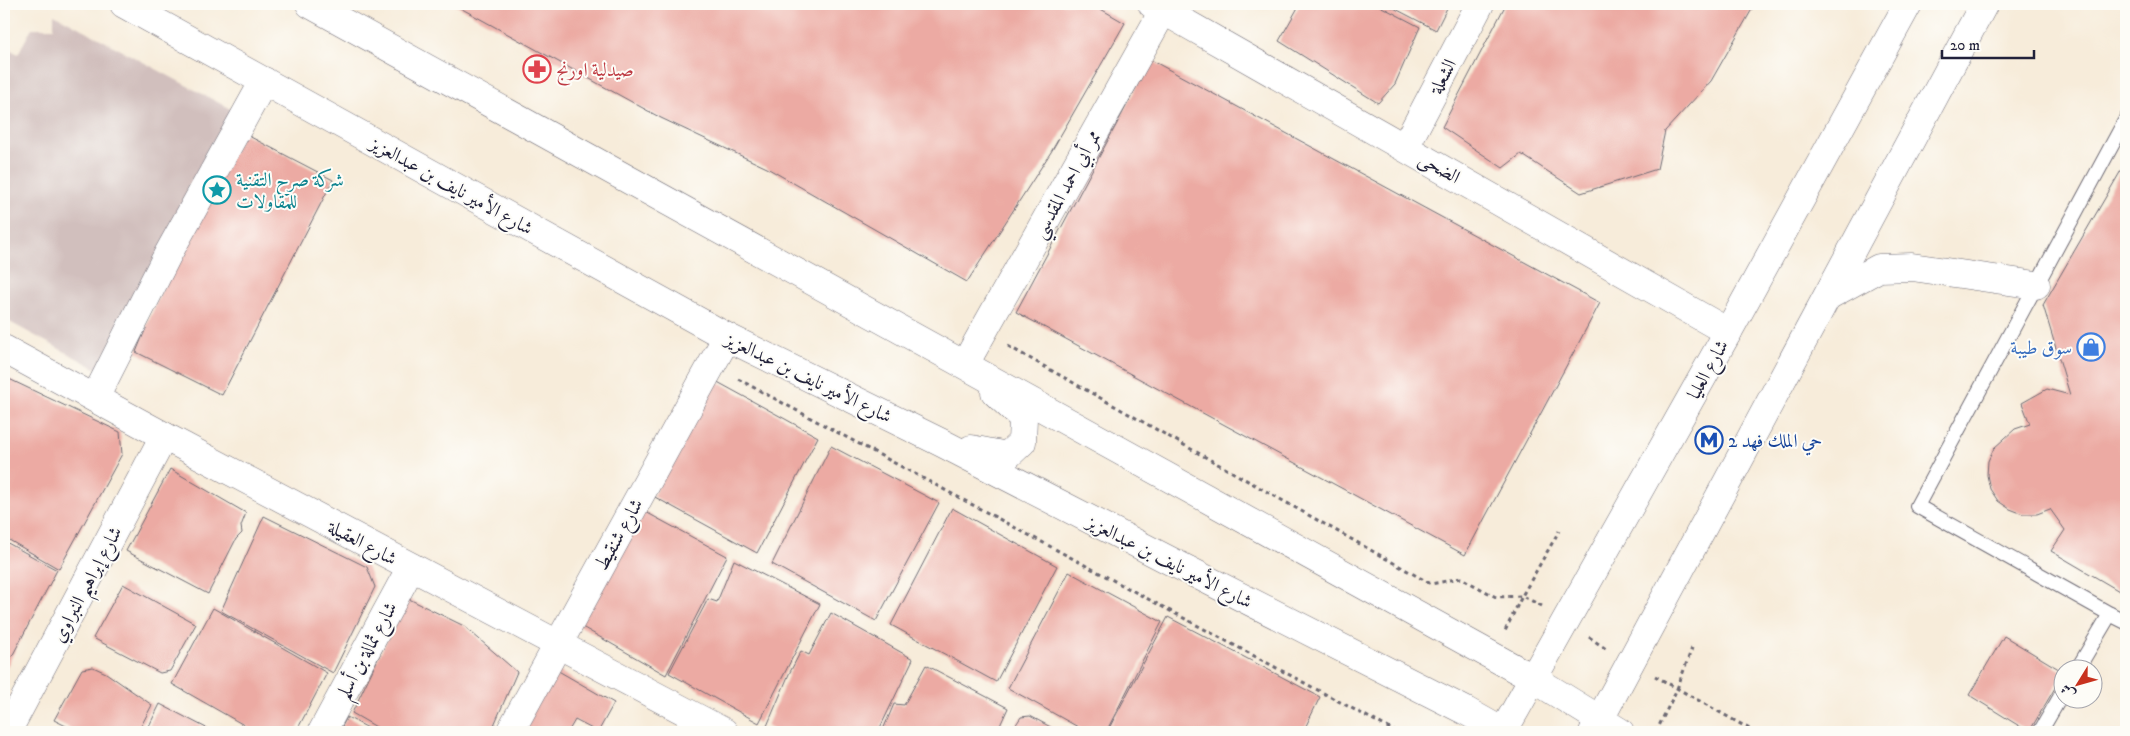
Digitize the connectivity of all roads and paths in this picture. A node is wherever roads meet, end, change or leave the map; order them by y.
1 (124, 4) edge
2 (1480, 4) edge
3 (1908, 4) edge
4 (1984, 4) edge
5 (1161, 6) edge
6 (325, 7) edge
7 (264, 81) junction
8 (2126, 119) edge
9 (1405, 147) junction
10 (2036, 286) junction
11 (1828, 296) junction
12 (983, 332) junction
13 (1728, 332) junction
14 (727, 337) junction
15 (4, 349) edge
16 (712, 364) junction
17 (965, 364) junction
18 (95, 398) junction
19 (164, 436) junction
20 (940, 442) junction
21 (1558, 531) dead end
22 (411, 567) junction
23 (1522, 596) junction
24 (2110, 614) junction
25 (1567, 619) junction
26 (2126, 622) edge
27 (558, 643) junction
28 (1692, 648) dead end
29 (2084, 658) edge
30 (1630, 661) junction
31 (1534, 679) junction
32 (1677, 689) junction
33 (2054, 708) edge
34 (1604, 728) edge
35 (7, 732) edge
36 (322, 732) edge
37 (510, 732) edge
38 (722, 732) edge
39 (1396, 732) edge
40 (1503, 732) edge
41 (1656, 732) edge
42 (1755, 732) edge
43 (2040, 732) edge

1 - 7 street, شارع الأمير نايف بن عبدالعزيز
2 - 9 street, الشعلة
3 - 13 street, شارع العليا
4 - 11 street
5 - 9 street, الضحى
5 - 12 street, ممر أبي احمد المقدسي
6 - 17 street
7 - 14 street, شارع الأمير نايف بن عبدالعزيز
7 - 18 street
8 - 10 lane
9 - 13 street, الضحى
10 - 11 street
10 - 24 lane
11 - 30 street
12 - 17 street, ممر أبي احمد المقدسي
12 - 23 path
13 - 25 street, شارع العليا
14 - 16 street, شارع شنقيط
14 - 20 street, شارع الأمير نايف بن عبدالعزيز
15 - 18 street, شارع العقيلة
16 - 27 street, شارع شنقيط
16 - 39 path
17 - 20 street
17 - 31 street
18 - 19 street, شارع العقيلة
19 - 22 street, شارع العقيلة
19 - 35 street, شارع إبراهيم النبراوي
20 - 40 street, شارع الأمير نايف بن عبدالعزيز
21 - 23 path
22 - 27 street, شارع العقيلة
22 - 36 street, شارع ثمالة بن أسلم
23 - 25 path
24 - 26 lane
24 - 29 lane
25 - 30 path
25 - 31 street, شارع العليا
27 - 37 street, شارع شنقيط
27 - 38 street, شارع العقيلة
28 - 32 path
30 - 34 street
31 - 34 street
31 - 40 street, شارع العليا
32 - 41 path
32 - 42 path
33 - 43 lane

